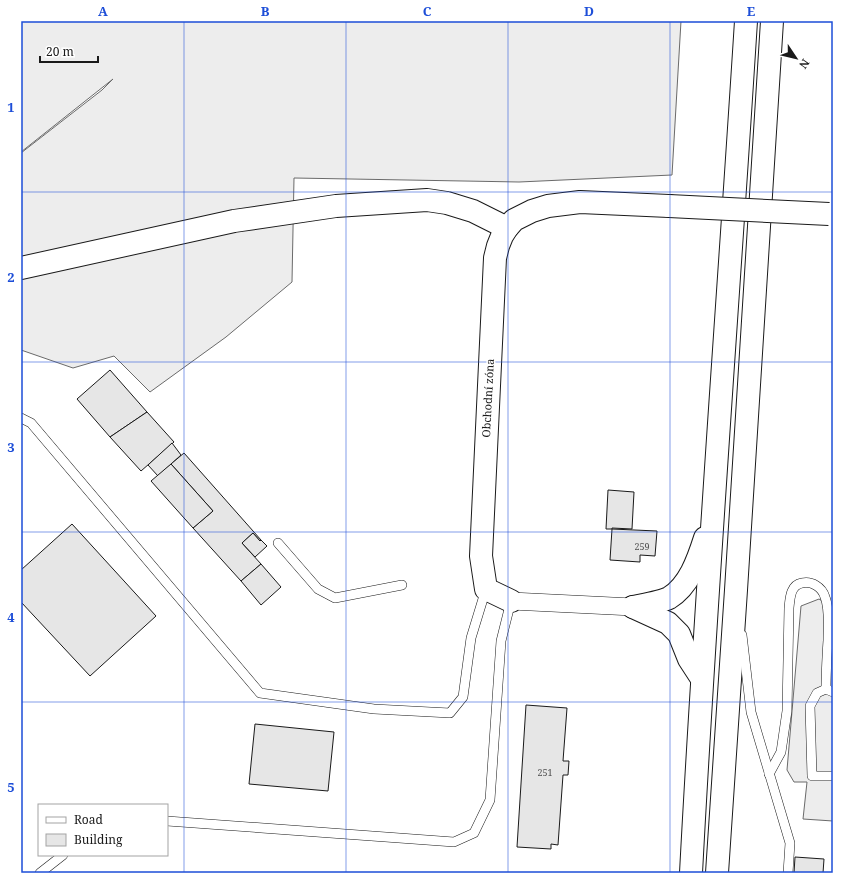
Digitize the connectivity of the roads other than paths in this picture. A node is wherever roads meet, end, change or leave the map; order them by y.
1 (746, 21) edge
2 (772, 21) edge
3 (831, 214) edge
4 (507, 228) junction
5 (21, 268) edge
6 (21, 418) edge
7 (714, 511) junction
8 (278, 543) dead end
9 (402, 585) dead end
10 (486, 589) junction
11 (736, 590) junction
12 (511, 601) junction
13 (633, 607) junction
14 (702, 680) junction
15 (829, 691) edge
16 (769, 774) junction
17 (833, 776) edge
18 (168, 821) edge
19 (62, 856) edge
20 (40, 873) edge
21 (691, 873) edge
22 (717, 873) edge
23 (788, 873) edge

1 - 7 main road
2 - 11 main road
3 - 4 main road, Obchodní zóna, bridge
4 - 5 main road
4 - 10 main road, Obchodní zóna
6 - 10 lane
7 - 13 main road
7 - 14 main road
8 - 9 lane
10 - 12 main road
11 - 16 lane
11 - 22 main road
12 - 13 street
12 - 18 lane
13 - 14 main road
14 - 21 main road
15 - 16 lane
15 - 17 lane
16 - 23 lane
19 - 20 lane

